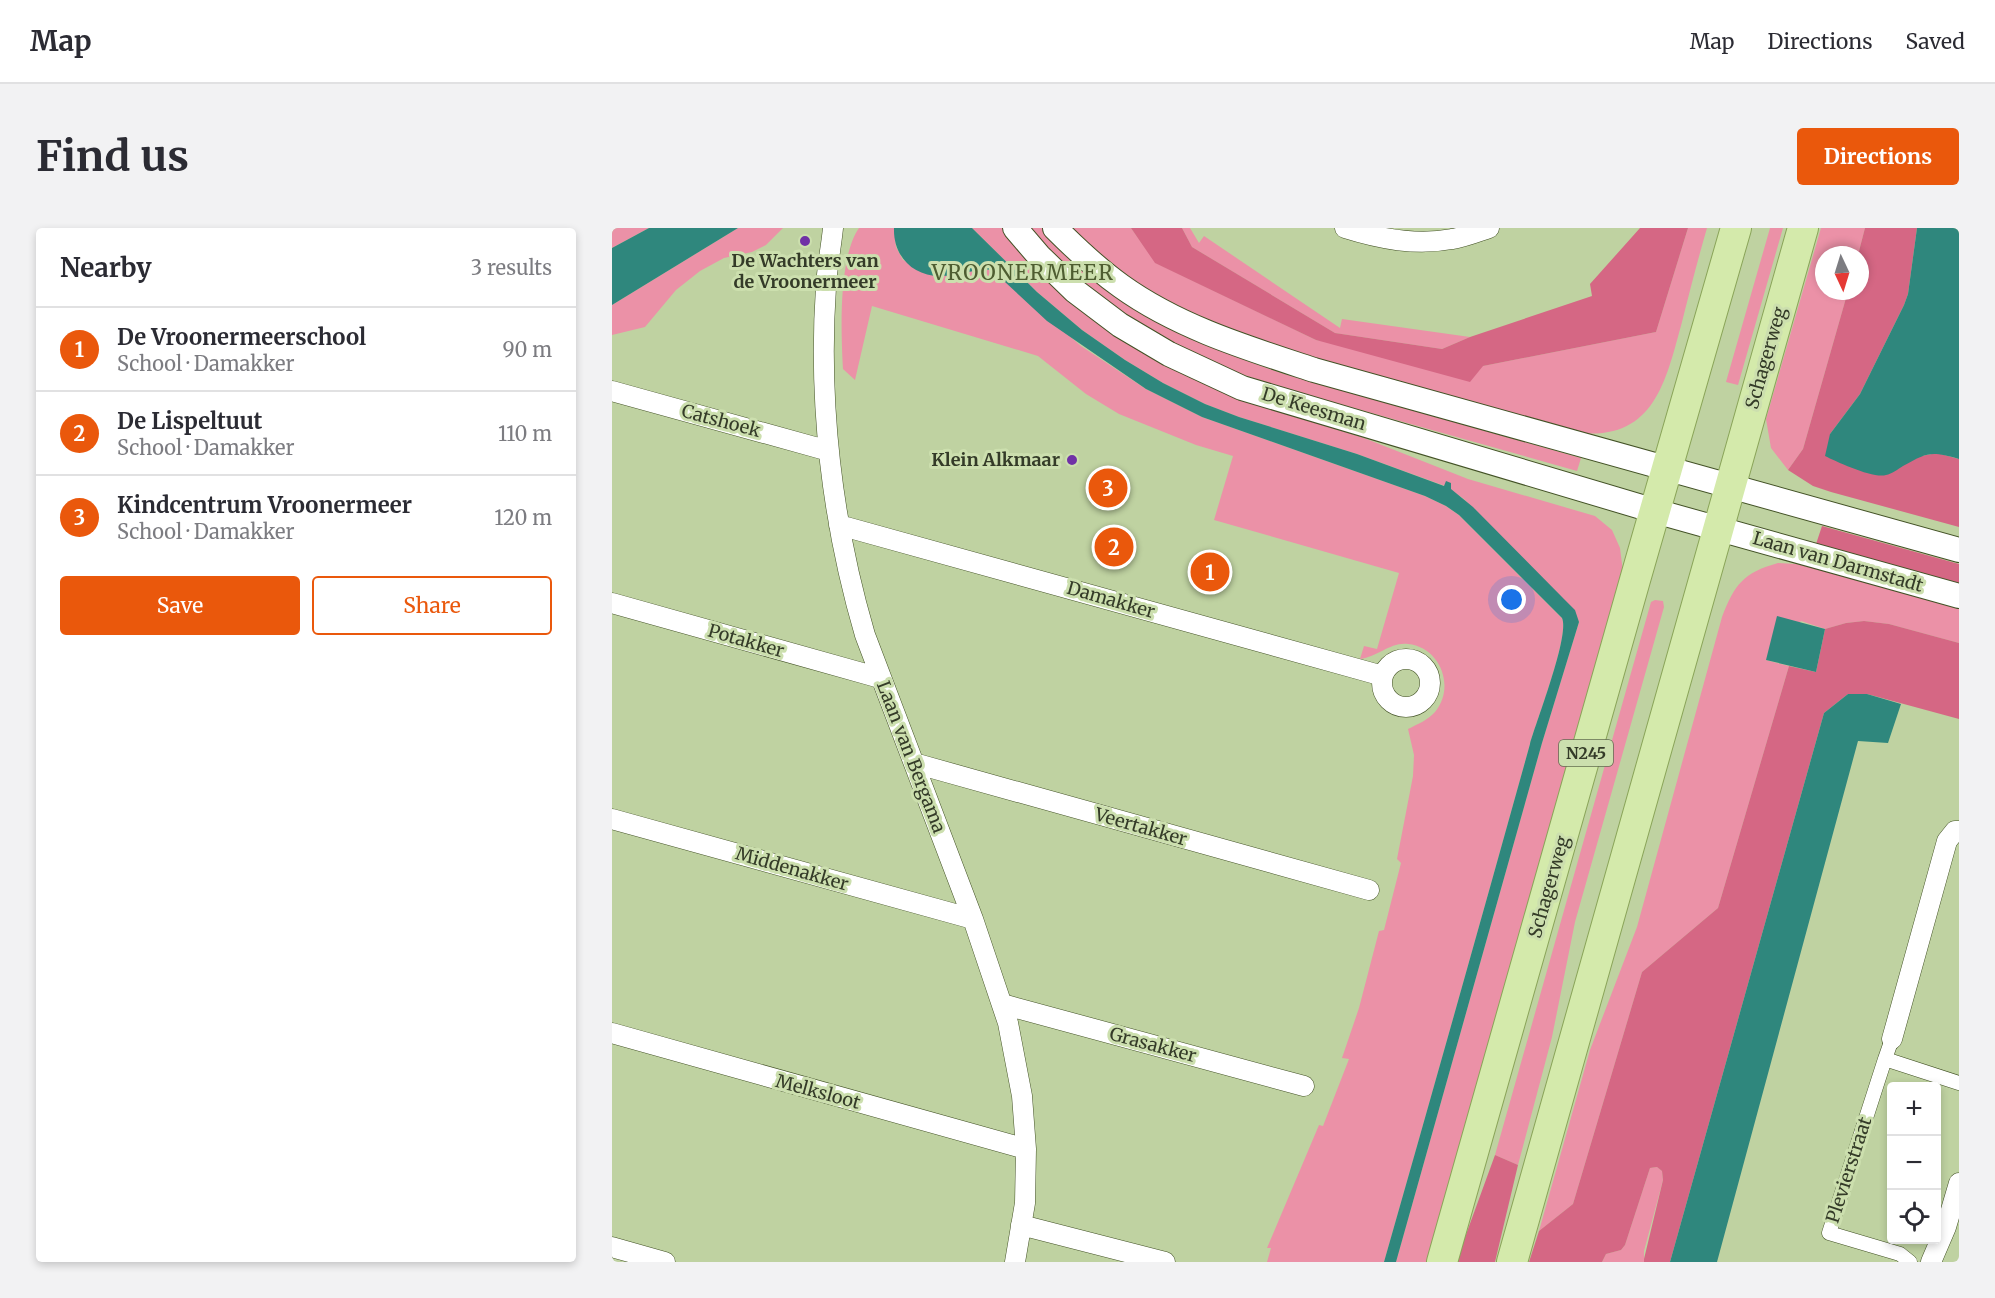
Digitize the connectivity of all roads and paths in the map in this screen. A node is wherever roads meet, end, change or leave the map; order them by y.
1 (1015, 228) edge
2 (1055, 228) edge
3 (1344, 228) edge
4 (1489, 228) edge
5 (1736, 228) edge
6 (1803, 228) edge
7 (835, 234) edge
8 (612, 391) edge
9 (829, 451) junction
10 (1667, 469) junction
11 (1730, 487) junction
12 (1654, 511) junction
13 (839, 525) junction
14 (1718, 529) junction
15 (1959, 550) edge
16 (1959, 596) edge
17 (612, 603) edge
18 (1383, 676) dead end
19 (880, 678) junction
20 (914, 763) junction
21 (612, 819) edge
22 (1959, 831) edge
23 (1369, 890) dead end
24 (973, 919) junction
25 (1002, 1004) junction
26 (612, 1033) edge
27 (1892, 1039) joint
28 (1885, 1059) junction
29 (1959, 1083) edge
30 (1304, 1086) dead end
31 (1026, 1149) junction
32 (1959, 1183) edge
33 (1022, 1225) junction
34 (1953, 1231) edge
35 (612, 1247) edge
36 (665, 1262) edge
37 (1015, 1262) edge
38 (1166, 1262) edge
39 (1442, 1262) edge
40 (1512, 1262) edge
41 (1910, 1262) edge
42 (1930, 1262) edge

1 - 12 street, De Keesman
2 - 10 street
3 - 4 street
5 - 10 main road, Schagerweg / N245
6 - 11 main road, Schagerweg
7 - 9 street, Laan van Bergama
8 - 9 street, Catshoek
9 - 13 street, Laan van Bergama
10 - 11 street
10 - 12 main road, Schagerweg / N245
11 - 14 main road, Schagerweg
11 - 15 street
12 - 14 street
12 - 39 main road, Schagerweg / N245
13 - 18 street, Damakker
13 - 19 street, Laan van Bergama
14 - 16 street, Laan van Darmstadt
14 - 40 main road, Schagerweg
17 - 19 street, Potakker
19 - 20 street, Laan van Bergama
20 - 23 street, Veertakker
20 - 24 street, Laan van Bergama
21 - 24 street, Middenakker
22 - 27 street, Plevierstraat
24 - 25 street, Laan van Bergama
25 - 30 street, Grasakker
25 - 31 street, Laan van Bergama
26 - 31 street, Melksloot
27 - 28 street, Plevierstraat
28 - 29 street
28 - 41 street, Plevierstraat
31 - 33 street, Laan van Bergama
32 - 34 street
33 - 37 street, Laan van Bergama
33 - 38 street
34 - 42 street
35 - 36 street

